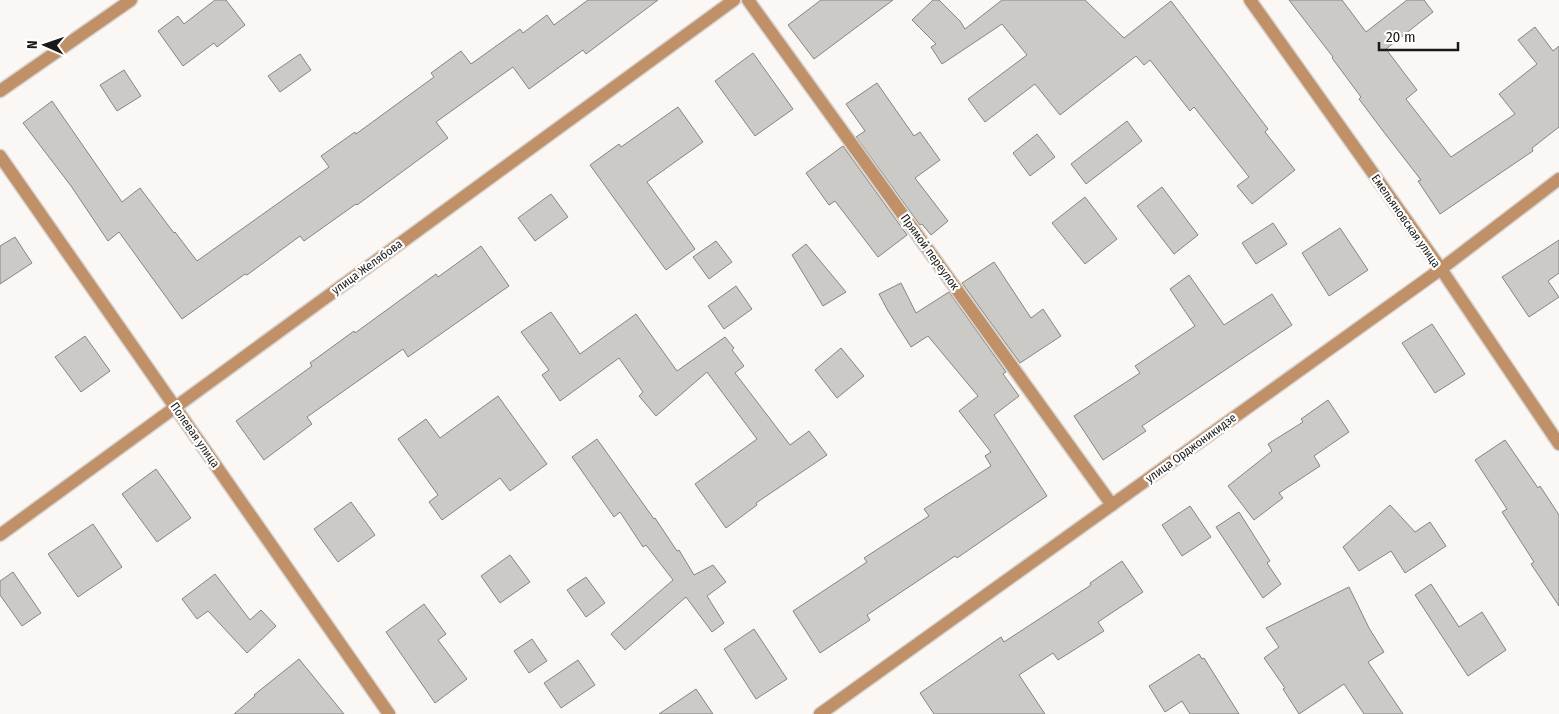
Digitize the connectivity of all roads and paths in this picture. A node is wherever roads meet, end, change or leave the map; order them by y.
1 (131, 0) edge
2 (734, 0) edge
3 (748, 0) edge
4 (1250, 0) edge
5 (0, 91) edge
6 (0, 156) edge
7 (1559, 179) edge
8 (1441, 269) junction
9 (175, 406) junction
10 (1559, 444) edge
11 (1112, 505) junction
12 (0, 535) edge
13 (389, 714) edge
14 (820, 714) edge

1 - 5 street
2 - 9 street, улица Желябова
3 - 11 street, Прямой переулок
4 - 8 street, Емельяновская улица
6 - 9 street, Полевая улица
7 - 8 street, улица Орджоникидзе
8 - 10 street, Емельяновская улица
8 - 11 street, улица Орджоникидзе
9 - 12 street, улица Желябова
9 - 13 street, Полевая улица
11 - 14 street, улица Орджоникидзе

